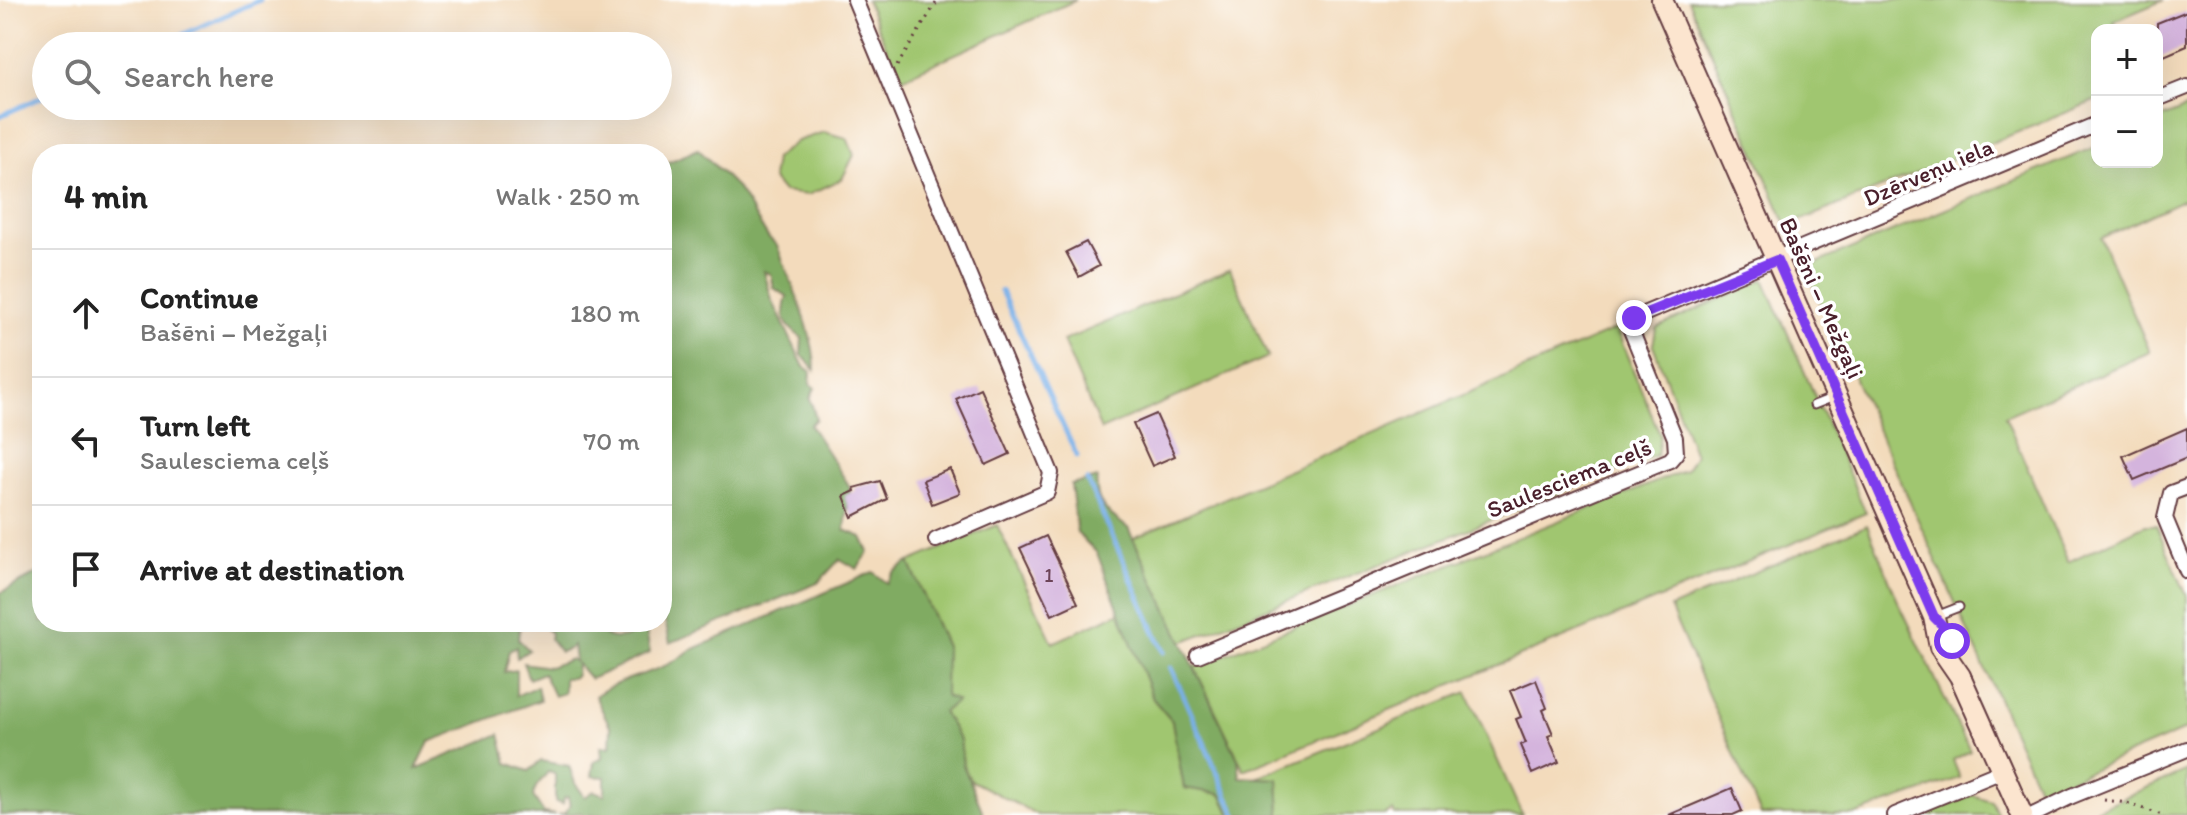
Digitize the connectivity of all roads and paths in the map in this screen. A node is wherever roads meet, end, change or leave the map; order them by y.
1 (855, 0) edge
2 (938, 0) edge
3 (1662, 0) edge
4 (889, 80) junction
5 (2187, 87) edge
6 (2163, 97) edge
7 (2091, 127) edge
8 (1777, 260) junction
9 (1837, 396) junction
10 (1814, 405) dead end
11 (2187, 487) edge
12 (936, 540) dead end
13 (2187, 571) edge
14 (1959, 607) dead end
15 (1934, 617) junction
16 (1198, 655) dead end
17 (2187, 749) edge
18 (2002, 771) junction
19 (2072, 796) junction
20 (1895, 815) edge
21 (2022, 815) edge
22 (2033, 815) edge
23 (2162, 815) edge

1 - 4 street
2 - 4 path
3 - 8 street, Bašēni – Mežgaļi
4 - 12 street
5 - 6 street
7 - 8 street, Dzērveņu iela
8 - 9 street, Bašēni – Mežgaļi
8 - 16 street, Saulesciema ceļš
9 - 10 lane
9 - 15 street, Bašēni – Mežgaļi
11 - 13 street
14 - 15 lane
15 - 18 street, Bašēni – Mežgaļi
17 - 19 street
18 - 20 street
18 - 21 street, Bašēni – Mežgaļi
19 - 22 street
19 - 23 path

